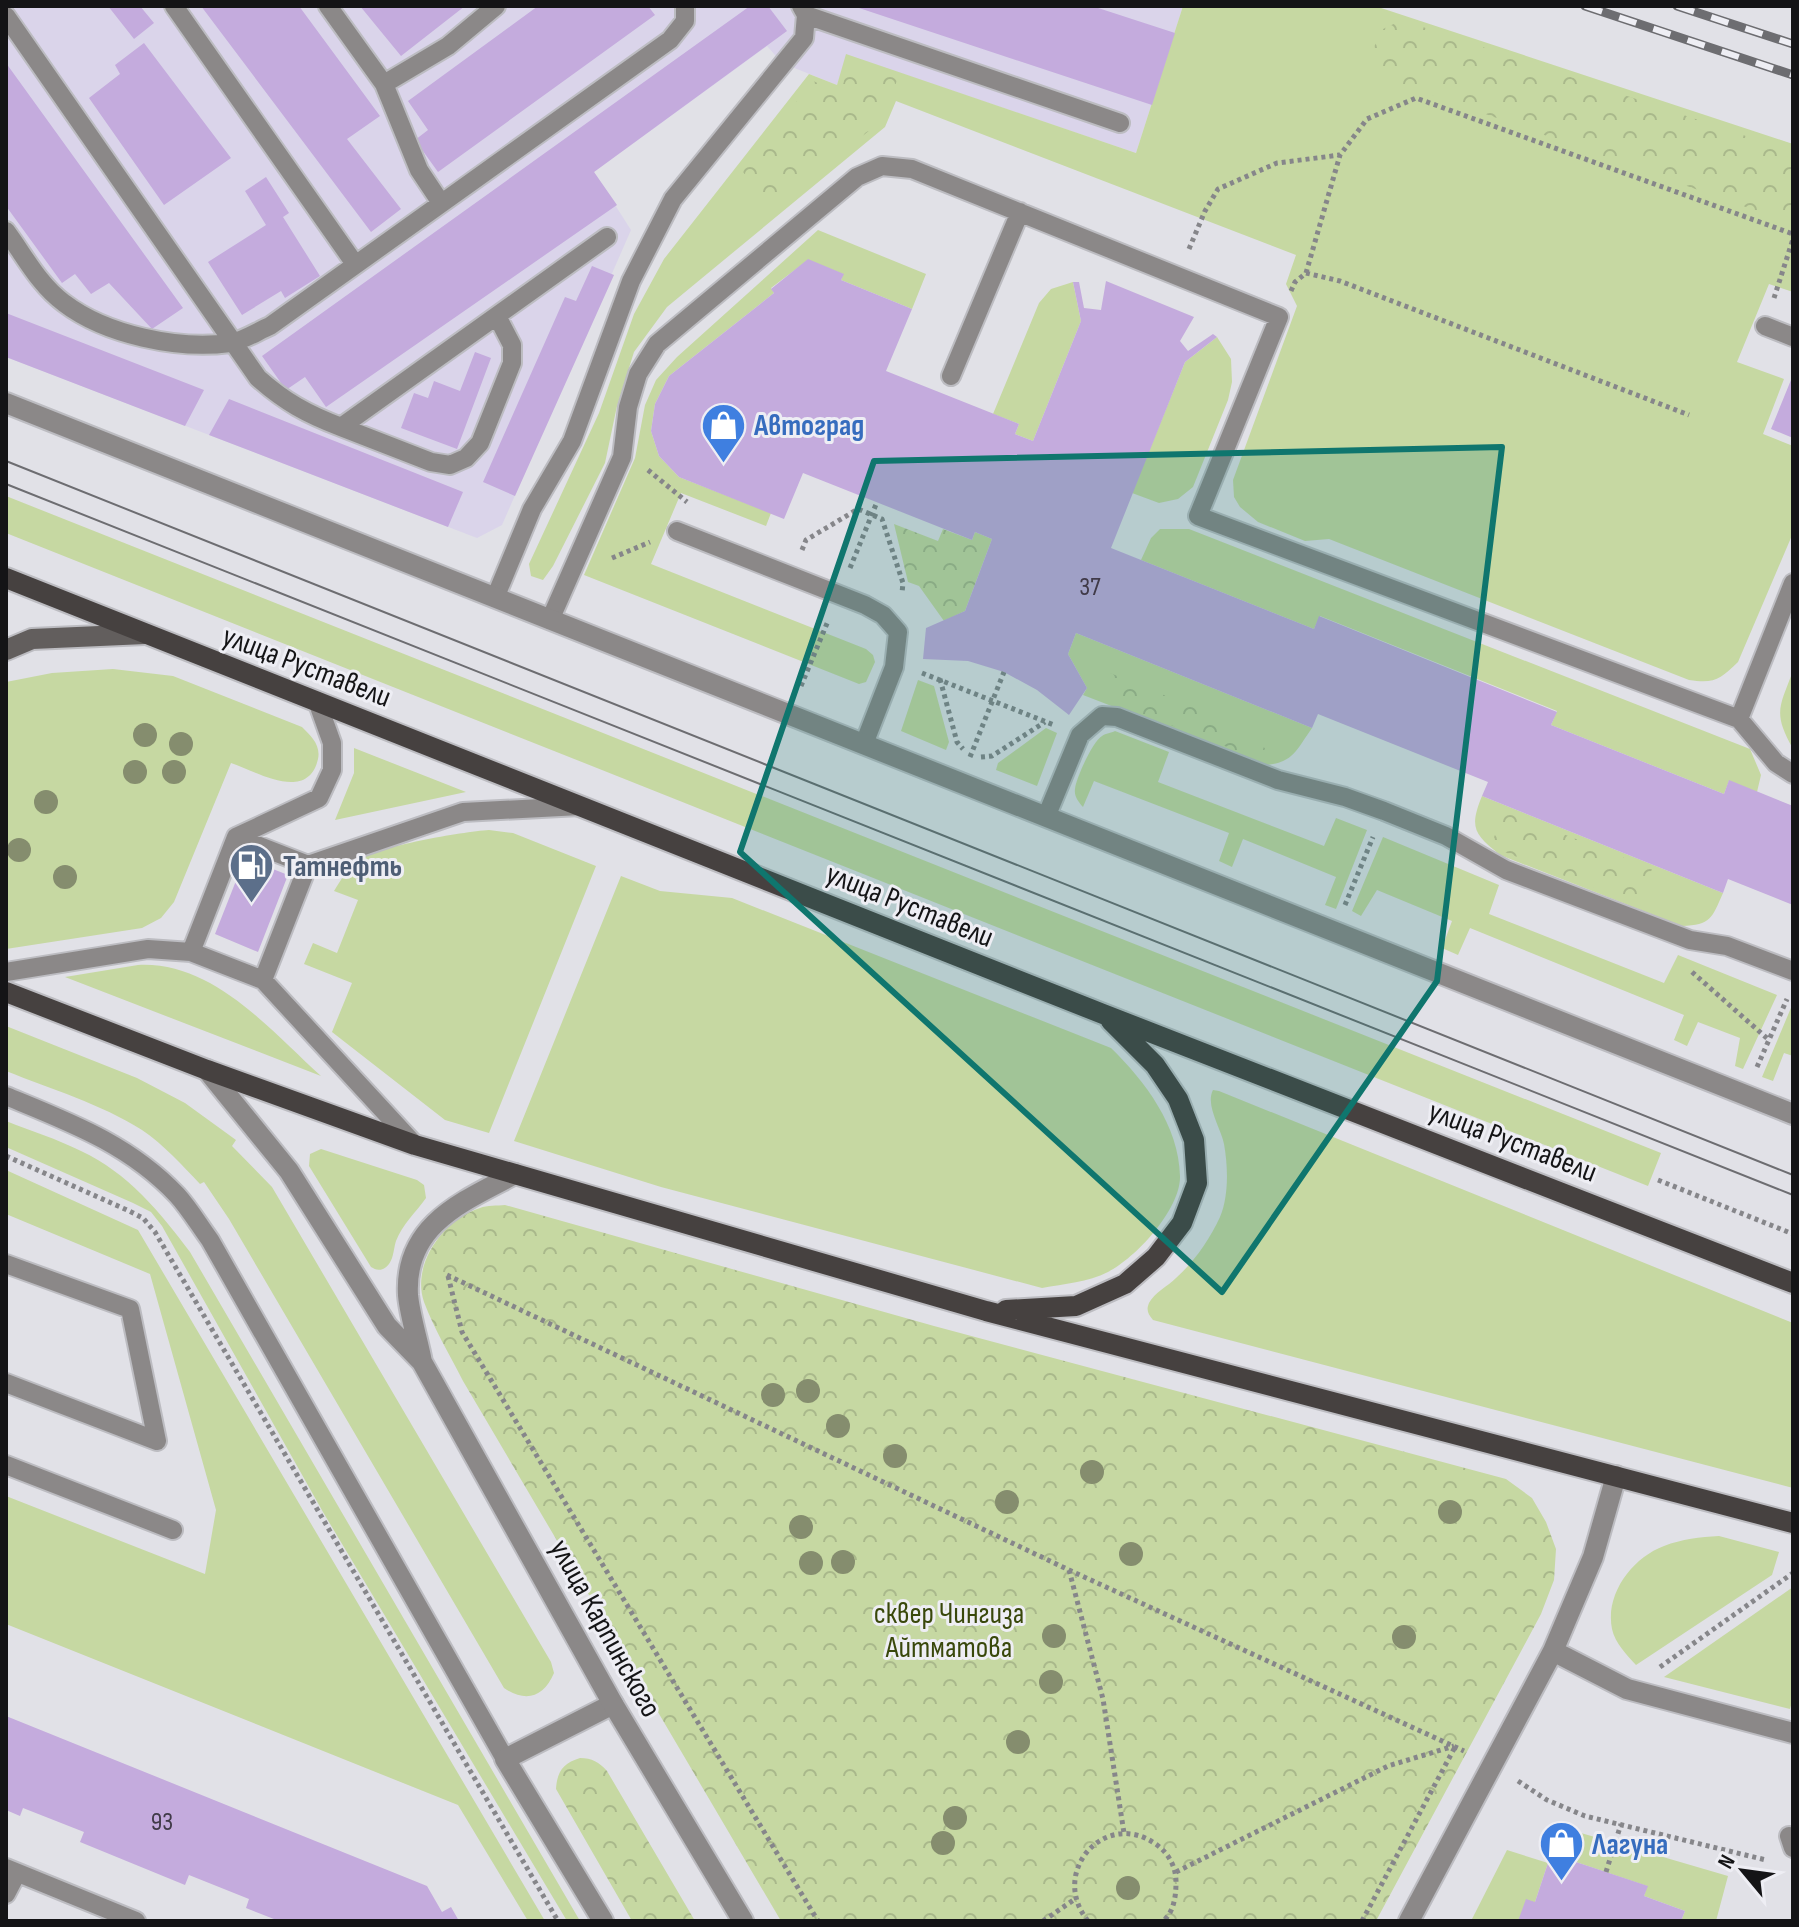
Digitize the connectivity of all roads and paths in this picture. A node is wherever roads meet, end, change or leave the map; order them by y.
1 (174, 6) edge
2 (328, 6) edge
3 (685, 6) edge
4 (494, 7) edge
5 (803, 10) edge
6 (6, 16) edge
7 (384, 84) junction
8 (1120, 123) dead end
9 (1340, 155) junction
10 (441, 203) junction
11 (1020, 212) junction
12 (7, 236) edge
13 (1793, 236) edge
14 (607, 237) dead end
15 (355, 264) junction
16 (1306, 273) junction
17 (1178, 276) junction
18 (497, 316) junction
19 (1279, 317) junction
20 (1765, 326) joint
21 (1793, 337) edge
22 (233, 342) junction
23 (951, 376) dead end
24 (6, 403) edge
25 (1689, 415) dead end
26 (341, 427) junction
27 (622, 457) junction
28 (877, 502) dead end
29 (872, 515) junction
30 (677, 531) junction
31 (569, 576) junction
32 (791, 576) junction
33 (6, 578) edge
34 (1793, 583) edge
35 (839, 595) junction
36 (495, 598) junction
37 (550, 620) junction
38 (898, 632) junction
39 (145, 634) junction
40 (6, 650) edge
41 (894, 667) junction
42 (1004, 672) dead end
43 (939, 678) junction
44 (993, 700) junction
45 (317, 701) junction
46 (789, 715) junction
47 (1739, 719) junction
48 (1046, 722) junction
49 (1080, 735) junction
50 (864, 744) junction
51 (970, 757) junction
52 (1793, 774) edge
53 (580, 806) junction
54 (1384, 811) junction
55 (1046, 817) junction
56 (236, 837) junction
57 (308, 865) junction
58 (1334, 931) junction
59 (1673, 934) junction
60 (191, 952) junction
61 (1793, 971) edge
62 (6, 972) edge
63 (263, 980) junction
64 (6, 992) edge
65 (1787, 998) dead end
66 (1103, 1014) junction
67 (1769, 1040) junction
68 (207, 1070) junction
69 (1756, 1071) dead end
70 (6, 1096) edge
71 (1793, 1114) edge
72 (415, 1145) junction
73 (6, 1156) edge
74 (515, 1174) junction
75 (1658, 1180) dead end
76 (1793, 1234) edge
77 (6, 1264) edge
78 (1793, 1283) edge
79 (986, 1311) junction
80 (422, 1362) junction
81 (6, 1383) edge
82 (6, 1465) edge
83 (1616, 1476) junction
84 (1793, 1523) edge
85 (173, 1530) dead end
86 (1069, 1570) junction
87 (1793, 1573) edge
88 (1553, 1651) junction
89 (1652, 1672) dead end
90 (613, 1704) junction
91 (1793, 1733) edge
92 (1455, 1746) junction
93 (505, 1759) junction
94 (1585, 1816) dead end
95 (1621, 1824) junction
96 (1124, 1833) junction
97 (1779, 1863) dead end
98 (12, 1871) edge
99 (1176, 1872) junction
100 (1606, 1872) dead end
101 (6, 1894) edge
102 (1075, 1898) junction
103 (136, 1921) edge
104 (558, 1921) edge
105 (603, 1921) edge
106 (743, 1921) edge
107 (818, 1921) edge
108 (1043, 1921) edge
109 (1088, 1921) edge
110 (1163, 1921) edge
111 (1362, 1921) edge
112 (1409, 1921) edge

1 - 15 lane
2 - 7 lane
3 - 10 lane
4 - 7 lane
5 - 8 lane
5 - 36 lane
6 - 22 lane
7 - 10 lane
9 - 13 path
9 - 16 path
9 - 17 path
10 - 15 lane
11 - 17 lane
11 - 23 lane
11 - 27 lane
12 - 22 lane
13 - 20 path
14 - 18 lane
15 - 22 lane
16 - 19 path
16 - 25 path
17 - 19 lane
18 - 26 lane
18 - 26 lane
19 - 47 lane
20 - 21 lane
22 - 26 lane
24 - 36 street
27 - 30 path
27 - 31 lane
28 - 29 path
29 - 32 path
29 - 35 path
29 - 38 path
30 - 31 path
30 - 32 lane
31 - 37 lane
32 - 35 lane
33 - 39 main road, улица Руставели
34 - 47 lane
35 - 38 lane
35 - 46 path
36 - 37 street
37 - 46 street
38 - 41 lane
39 - 40 main road
39 - 45 main road, улица Руставели
41 - 43 path
41 - 50 lane
42 - 44 path
43 - 44 path
43 - 51 path
44 - 48 path
44 - 51 path
45 - 53 main road, улица Руставели
45 - 56 lane
46 - 50 street
47 - 52 lane
48 - 49 path
48 - 51 path
49 - 54 lane
49 - 55 lane
50 - 55 street
53 - 57 lane
53 - 66 main road, улица Руставели
54 - 58 path
54 - 59 lane
55 - 58 street
56 - 57 lane
56 - 60 lane
57 - 63 lane
58 - 71 street
59 - 61 lane
59 - 67 path
60 - 62 lane
60 - 63 lane
63 - 72 lane
64 - 68 main road
65 - 67 path
66 - 78 main road, улица Руставели
66 - 79 main road
67 - 69 path
68 - 72 main road
68 - 80 street, улица Карпинского
70 - 93 lane
72 - 74 main road
73 - 104 path
74 - 79 main road
74 - 80 street, улица Карпинского
75 - 76 path
77 - 81 lane
79 - 83 main road
80 - 90 street, улица Карпинского
82 - 85 lane
83 - 84 main road
83 - 88 street
86 - 92 path
86 - 96 path
86 - 107 path
87 - 89 path
88 - 91 street
88 - 112 street
90 - 93 street
90 - 106 street, улица Карпинского
92 - 99 path
92 - 111 path
93 - 105 street
94 - 95 path
95 - 97 path
95 - 100 path
96 - 99 path
96 - 102 path
98 - 101 lane
98 - 103 lane
99 - 110 path
102 - 108 path
102 - 109 path

